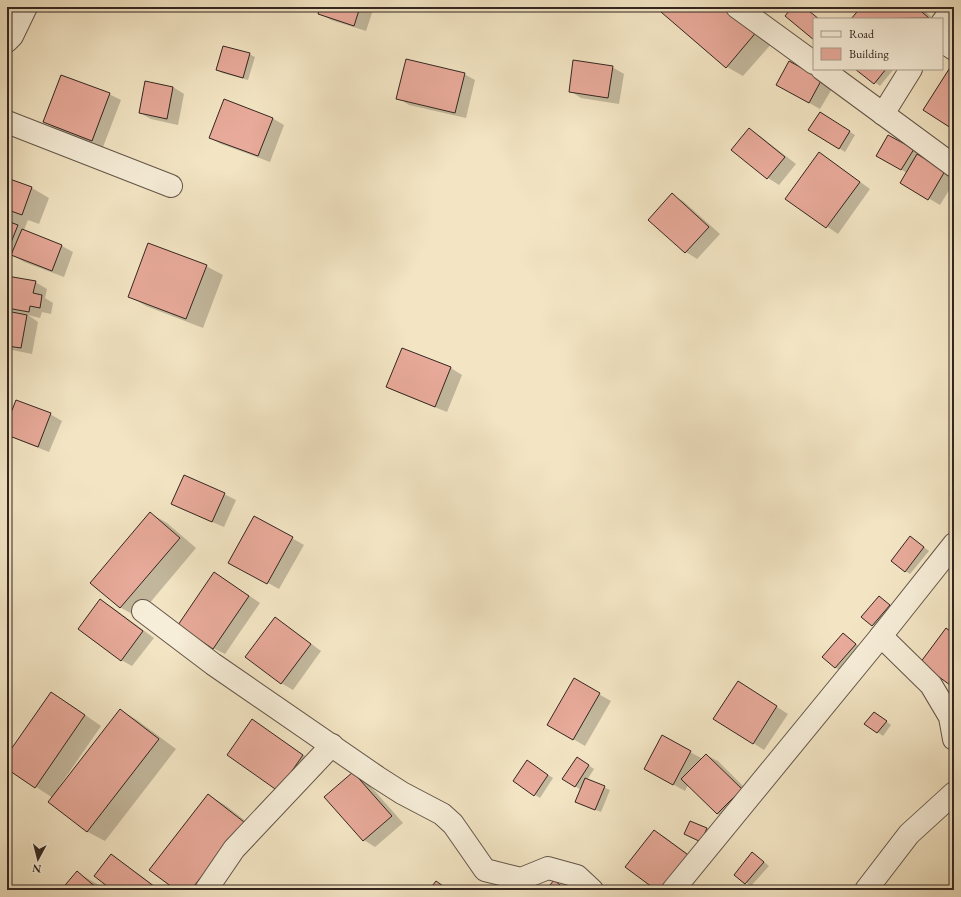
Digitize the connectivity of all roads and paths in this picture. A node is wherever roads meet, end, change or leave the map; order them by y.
1 (26, 7) edge
2 (737, 7) edge
3 (954, 7) edge
4 (943, 22) edge
5 (7, 41) edge
6 (943, 42) edge
7 (954, 50) edge
8 (813, 62) edge
9 (823, 70) edge
10 (910, 70) edge
11 (883, 114) junction
12 (7, 122) edge
13 (954, 166) edge
14 (171, 186) dead end
15 (954, 544) edge
16 (143, 611) dead end
17 (881, 636) junction
18 (954, 739) edge
19 (332, 745) junction
20 (954, 793) edge
21 (206, 890) edge
22 (592, 890) edge
23 (673, 890) edge
24 (866, 890) edge

1 - 5 street
2 - 8 street
3 - 4 street
6 - 7 street
9 - 11 street
10 - 11 street
11 - 13 street
12 - 14 street
15 - 17 street
16 - 19 street
17 - 18 street
17 - 23 street
19 - 21 street
19 - 22 street
20 - 24 street

